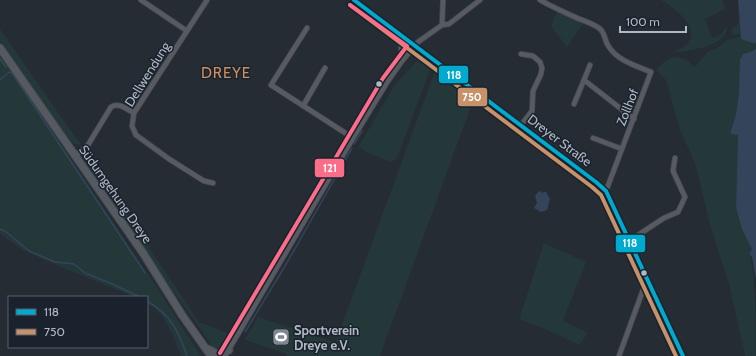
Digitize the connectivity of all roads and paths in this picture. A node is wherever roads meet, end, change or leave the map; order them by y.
1 (141, 0) edge
2 (206, 0) edge
3 (354, 0) edge
4 (443, 0) edge
5 (480, 0) edge
6 (540, 0) edge
7 (442, 25) junction
8 (307, 28) dead end
9 (187, 31) junction
10 (399, 34) junction
11 (415, 45) junction
12 (0, 48) edge
13 (521, 54) dead end
14 (402, 61) junction
15 (590, 65) dead end
16 (326, 68) dead end
17 (584, 80) junction
18 (574, 104) dead end
19 (303, 106) junction
20 (134, 113) junction
21 (634, 119) junction
22 (521, 124) junction
23 (353, 138) junction
24 (593, 138) dead end
25 (622, 149) junction
26 (75, 156) junction
27 (675, 158) dead end
28 (213, 183) dead end
29 (606, 191) junction
30 (629, 241) junction
31 (647, 279) junction
32 (204, 346) junction
33 (227, 353) edge
34 (207, 356) edge
35 (211, 356) edge
36 (619, 356) edge
37 (683, 356) edge

1 - 9 street
2 - 9 street, Dellwendung
3 - 10 street, Dreyer Straße
4 - 7 street
5 - 7 street
6 - 21 street, Zollhof
7 - 11 street
8 - 19 street
9 - 20 street, Dellwendung
10 - 11 street, Dreyer Straße
10 - 14 street
11 - 14 street
11 - 22 street, Dreyer Straße
12 - 26 main road, Südumgehung Dreye
13 - 22 street
14 - 23 street
15 - 17 street
16 - 19 street
17 - 18 street
17 - 21 street
19 - 23 street
20 - 26 street
20 - 28 street, Dellwendung
21 - 25 street, Zollhof
22 - 29 street, Dreyer Straße
23 - 33 street
24 - 25 street
25 - 29 street, Zollhof
26 - 32 main road, Südumgehung Dreye
27 - 30 street
29 - 30 street, Dreyer Straße
30 - 31 street, Dreyer Straße
31 - 36 street
31 - 37 street, Dreyer Straße
32 - 33 main road
32 - 34 main road
32 - 35 main road, Südumgehung Dreye

